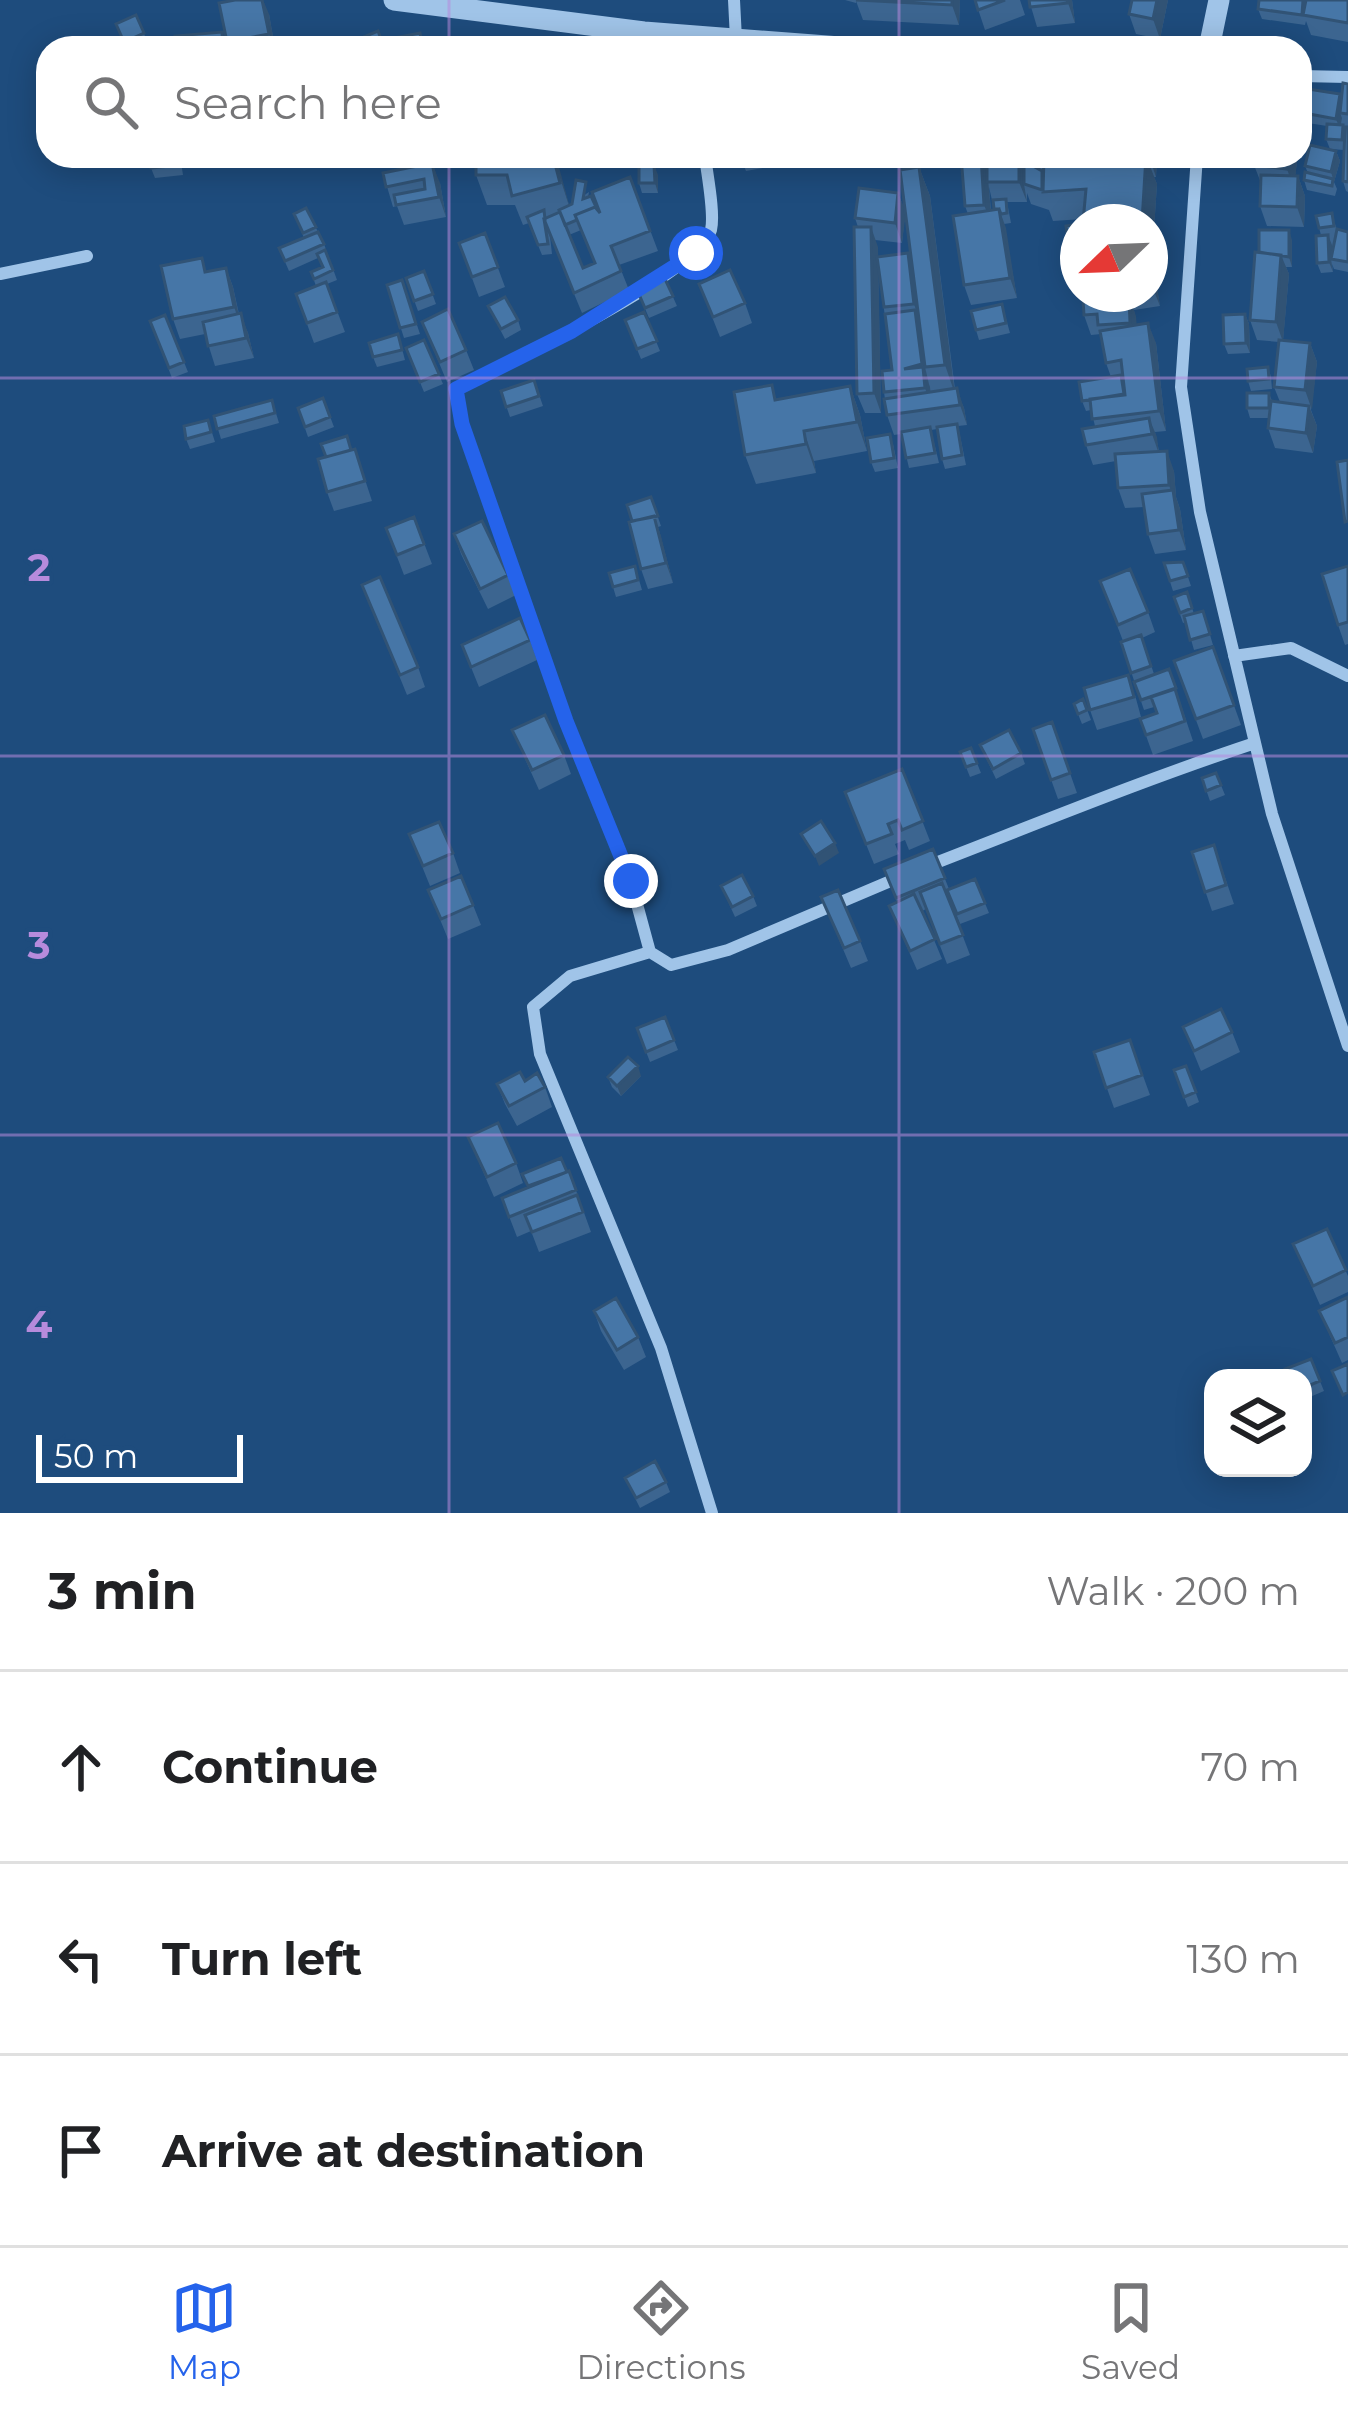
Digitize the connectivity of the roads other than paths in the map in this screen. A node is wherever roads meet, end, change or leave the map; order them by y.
1 (394, 0) edge
2 (734, 0) edge
3 (1219, 0) edge
4 (648, 36) edge
5 (736, 36) edge
6 (1212, 36) edge
7 (1312, 76) edge
8 (1348, 77) edge
9 (706, 168) edge
10 (1196, 168) edge
11 (87, 256) dead end
12 (0, 274) edge
13 (1234, 656) junction
14 (1348, 676) edge
15 (1255, 743) junction
16 (650, 952) junction
17 (1348, 1046) edge
18 (712, 1513) edge

1 - 4 street
2 - 5 street
3 - 6 street
7 - 8 street
9 - 16 street
10 - 13 street
11 - 12 street
13 - 14 street
13 - 15 street
15 - 16 street
15 - 17 street
16 - 18 street

